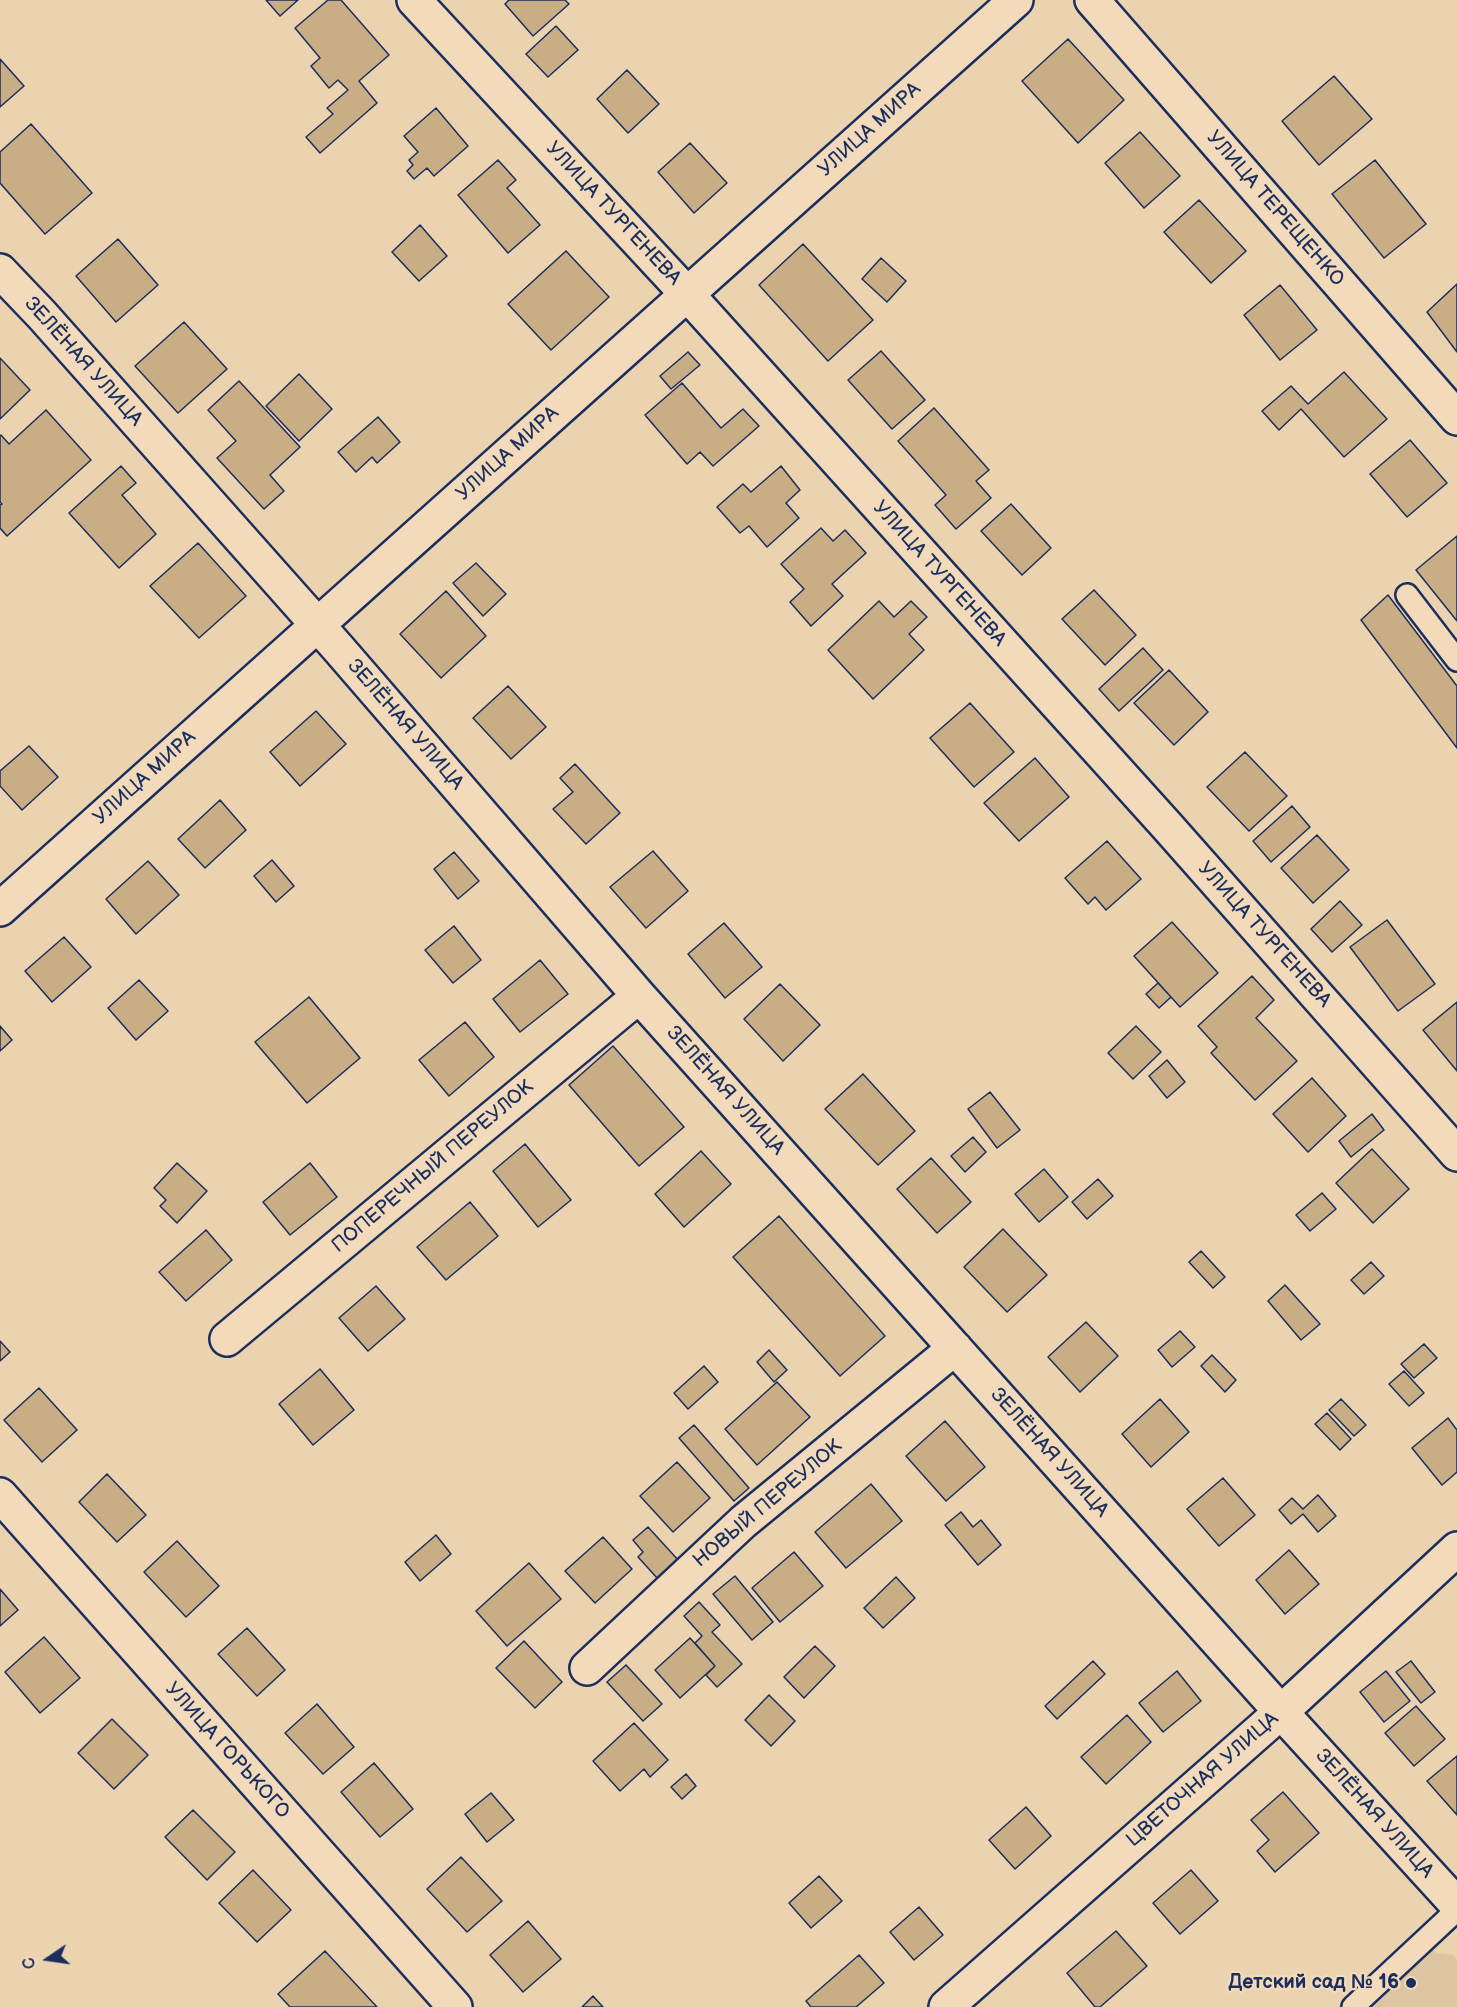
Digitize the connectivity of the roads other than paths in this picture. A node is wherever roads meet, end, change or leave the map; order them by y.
1 (414, 0) edge
2 (1016, 0) edge
3 (1092, 0) edge
4 (0, 271) edge
5 (687, 294) junction
6 (1457, 418) edge
7 (1407, 595) dead end
8 (317, 624) junction
9 (1457, 660) edge
10 (0, 909) edge
11 (639, 996) junction
12 (1457, 1154) edge
13 (227, 1339) dead end
14 (955, 1348) junction
15 (0, 1495) edge
16 (1457, 1549) edge
17 (587, 1668) dead end
18 (1281, 1712) junction
19 (1457, 1905) edge
20 (1457, 1910) edge
21 (455, 2007) edge
22 (946, 2007) edge
23 (1353, 2007) edge

1 - 5 street, УЛИЦА ТУРГЕНЕВА
2 - 5 street, УЛИЦА МИРА
3 - 6 street, УЛИЦА ТЕРЕЩЕНКО
4 - 8 street, ЗЕЛЁНАЯ УЛИЦА
5 - 8 street, УЛИЦА МИРА
5 - 12 street, УЛИЦА ТУРГЕНЕВА
7 - 9 lane
8 - 10 street, УЛИЦА МИРА
8 - 11 street, ЗЕЛЁНАЯ УЛИЦА
11 - 13 street, ПОПЕРЕЧНЫЙ ПЕРЕУЛОК
11 - 14 street, ЗЕЛЁНАЯ УЛИЦА
14 - 17 street, НОВЫЙ ПЕРЕУЛОК
14 - 18 street, ЗЕЛЁНАЯ УЛИЦА
15 - 21 street, УЛИЦА ГОРЬКОГО
16 - 18 street, ЦВЕТОЧНАЯ УЛИЦА
18 - 19 street, ЗЕЛЁНАЯ УЛИЦА
18 - 22 street, ЦВЕТОЧНАЯ УЛИЦА
20 - 23 lane

